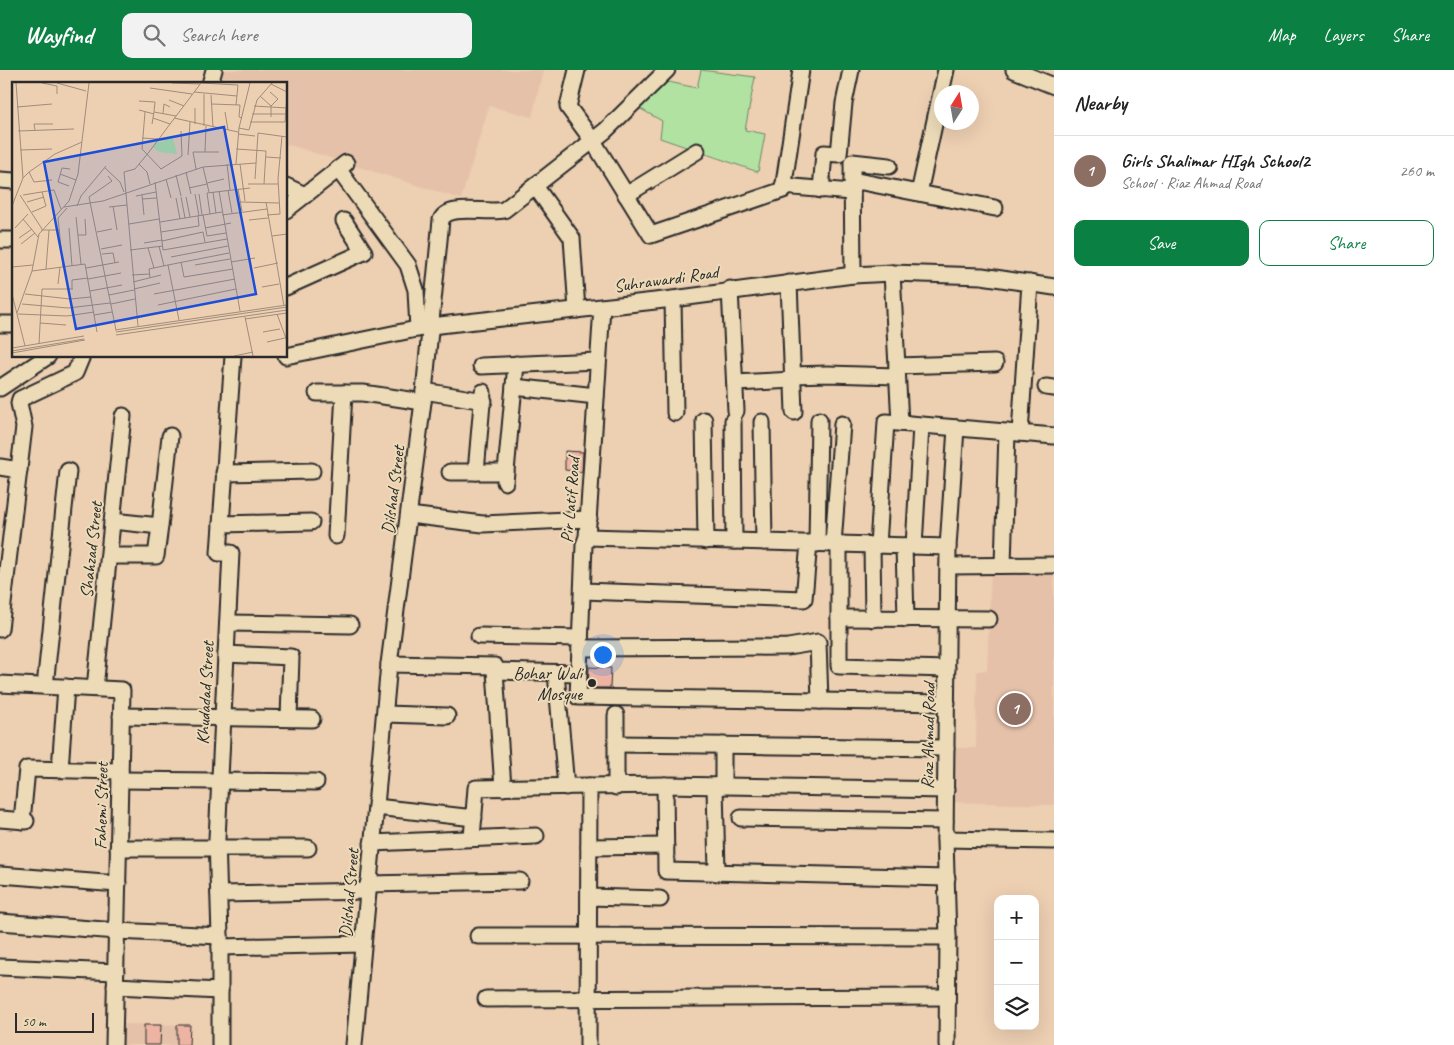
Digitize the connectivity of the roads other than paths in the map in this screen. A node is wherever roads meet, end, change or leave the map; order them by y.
1 (576, 70) edge
2 (668, 70) edge
3 (801, 70) edge
4 (851, 70) edge
5 (946, 70) edge
6 (1014, 70) edge
7 (1039, 75) edge
8 (1054, 86) edge
9 (592, 141) junction
10 (697, 151) dead end
11 (889, 166) dead end
12 (535, 186) junction
13 (783, 186) junction
14 (852, 186) junction
15 (288, 187) edge
16 (821, 190) junction
17 (919, 193) junction
18 (626, 194) junction
19 (305, 196) junction
20 (996, 208) dead end
21 (288, 209) edge
22 (344, 221) dead end
23 (892, 273) junction
24 (853, 275) junction
25 (789, 282) junction
26 (1030, 283) junction
27 (288, 286) edge
28 (1054, 287) edge
29 (730, 289) junction
30 (672, 298) junction
31 (602, 307) junction
32 (577, 310) junction
33 (424, 327) junction
34 (288, 356) edge
35 (44, 358) edge
36 (81, 358) edge
37 (233, 358) edge
38 (598, 361) junction
39 (995, 363) dead end
40 (516, 364) junction
41 (480, 366) dead end
42 (897, 371) junction
43 (793, 378) junction
44 (734, 383) junction
45 (514, 387) junction
46 (0, 388) edge
47 (317, 393) dead end
48 (344, 393) junction
49 (423, 396) junction
50 (596, 396) junction
51 (794, 412) dead end
52 (675, 413) dead end
53 (123, 416) dead end
54 (704, 420) dead end
55 (819, 420) dead end
56 (762, 422) dead end
57 (900, 423) junction
58 (842, 424) dead end
59 (921, 426) junction
60 (956, 428) junction
61 (1014, 433) junction
62 (170, 436) dead end
63 (1054, 436) edge
64 (0, 467) edge
65 (19, 470) junction
66 (312, 470) dead end
67 (68, 471) dead end
68 (450, 472) dead end
69 (476, 472) junction
70 (224, 473) junction
71 (409, 515) junction
72 (588, 519) junction
73 (112, 520) junction
74 (310, 522) dead end
75 (221, 524) junction
76 (160, 526) junction
77 (336, 536) dead end
78 (587, 537) junction
79 (706, 540) junction
80 (734, 541) junction
81 (764, 542) junction
82 (813, 543) junction
83 (836, 544) junction
84 (875, 545) junction
85 (909, 546) junction
86 (948, 547) junction
87 (109, 556) junction
88 (1003, 565) junction
89 (1054, 565) edge
90 (948, 566) junction
91 (583, 591) junction
92 (839, 618) junction
93 (872, 618) junction
94 (906, 619) junction
95 (948, 619) junction
96 (989, 619) dead end
97 (228, 623) junction
98 (350, 625) dead end
99 (0, 629) edge
100 (479, 636) dead end
101 (580, 643) junction
102 (226, 654) junction
103 (389, 664) junction
104 (947, 668) junction
105 (495, 671) junction
106 (556, 673) junction
107 (579, 673) junction
108 (0, 684) edge
109 (45, 686) junction
110 (66, 687) junction
111 (95, 688) junction
112 (820, 701) junction
113 (946, 703) junction
114 (384, 714) junction
115 (616, 715) dead end
116 (121, 716) junction
117 (447, 716) dead end
118 (223, 718) junction
119 (289, 718) junction
120 (312, 719) dead end
121 (616, 744) junction
122 (723, 745) junction
123 (946, 748) junction
124 (60, 770) junction
125 (120, 775) junction
126 (220, 781) junction
127 (316, 782) dead end
128 (665, 785) junction
129 (589, 786) junction
130 (616, 786) junction
131 (719, 786) junction
132 (566, 787) junction
133 (503, 788) junction
134 (946, 790) junction
135 (376, 807) junction
136 (474, 818) junction
137 (741, 818) dead end
138 (0, 819) edge
139 (945, 821) junction
140 (536, 836) dead end
141 (472, 838) junction
142 (945, 839) junction
143 (1054, 841) edge
144 (372, 842) junction
145 (666, 846) junction
146 (589, 847) junction
147 (118, 848) junction
148 (217, 848) junction
149 (308, 848) dead end
150 (717, 873) junction
151 (0, 874) edge
152 (947, 878) junction
153 (520, 881) dead end
154 (118, 884) junction
155 (368, 888) junction
156 (219, 894) junction
157 (589, 897) junction
158 (660, 899) dead end
159 (0, 922) edge
160 (116, 931) junction
161 (478, 936) dead end
162 (589, 936) junction
163 (948, 937) junction
164 (220, 941) junction
165 (363, 944) junction
166 (0, 967) edge
167 (116, 979) junction
168 (220, 990) junction
169 (947, 997) junction
170 (486, 999) dead end
171 (589, 999) junction
172 (114, 1045) edge
173 (220, 1045) edge
174 (354, 1045) edge
175 (588, 1045) edge
176 (946, 1045) edge

1 - 9 street
2 - 9 street, Dilshad Street
3 - 13 street
4 - 16 street
5 - 17 street
6 - 7 street
7 - 8 street
9 - 12 street, Dilshad Street
9 - 18 street
10 - 18 street
11 - 14 street
12 - 32 street
12 - 33 street, Dilshad Street
13 - 16 street
13 - 18 street
14 - 16 street
14 - 17 street
14 - 24 street
15 - 19 street
17 - 20 street
19 - 21 street
19 - 33 street
22 - 27 street
23 - 24 street, Suhrawardi Road
23 - 26 street, Suhrawardi Road
23 - 42 street
24 - 25 street, Suhrawardi Road
25 - 29 street, Suhrawardi Road
25 - 43 street
26 - 28 street, Suhrawardi Road
26 - 61 street
29 - 30 street, Suhrawardi Road
29 - 44 street
30 - 31 street, Suhrawardi Road
30 - 52 street
31 - 32 street, Suhrawardi Road
31 - 38 street, Pir Latif Road
32 - 33 street, Suhrawardi Road
33 - 34 street, Suhrawardi Road
33 - 49 street, Dilshad Street
35 - 46 street
36 - 65 street
37 - 70 street, Khudadad Street
38 - 40 street
38 - 50 street, Pir Latif Road
39 - 42 street
40 - 41 street
40 - 45 street
42 - 43 street
42 - 57 street
43 - 44 street
43 - 51 street
44 - 80 street
45 - 50 street
45 - 69 street
47 - 48 street
48 - 49 street
48 - 77 street
49 - 69 street
49 - 71 street, Dilshad Street
50 - 72 street, Pir Latif Road
53 - 73 street, Shahzad Street
54 - 79 street
55 - 82 street
56 - 81 street
57 - 59 street
57 - 84 street
58 - 83 street
59 - 60 street
59 - 85 street
60 - 61 street
60 - 86 street, Riaz Ahmad Road
61 - 63 street
61 - 88 street
62 - 76 street
64 - 65 street
65 - 99 street
66 - 70 street
67 - 109 street
68 - 69 street
70 - 75 street, Khudadad Street
71 - 72 street
71 - 103 street, Dilshad Street
72 - 78 street, Pir Latif Road
73 - 76 street
73 - 87 street, Shahzad Street
74 - 75 street
75 - 97 street, Khudadad Street
76 - 87 street
78 - 79 street
78 - 91 street, Pir Latif Road
79 - 80 street
80 - 81 street
81 - 82 street
82 - 83 street
82 - 91 street
83 - 84 street
83 - 92 street
84 - 85 street
84 - 93 street
85 - 86 street
85 - 94 street
86 - 90 street, Riaz Ahmad Road
87 - 111 street, Shahzad Street
88 - 89 street
88 - 90 street
90 - 95 street, Riaz Ahmad Road
91 - 101 street, Pir Latif Road
92 - 93 street
92 - 104 street
93 - 94 street
94 - 95 street
95 - 96 street
95 - 104 street, Riaz Ahmad Road
97 - 98 street
97 - 102 street, Khudadad Street
100 - 101 street
101 - 107 street, Pir Latif Road
101 - 112 street
102 - 118 street, Khudadad Street
102 - 119 street
103 - 105 street
103 - 114 street, Dilshad Street
104 - 113 street, Riaz Ahmad Road
105 - 106 street
105 - 133 street
106 - 107 street
106 - 132 street
107 - 112 street, Pir Latif Road
108 - 109 street, Fahemi Street
109 - 110 street, Fahemi Street
110 - 111 street, Fahemi Street
110 - 124 street
111 - 116 street, Fahemi Street
112 - 113 street
113 - 123 street, Riaz Ahmad Road
114 - 117 street
114 - 135 street, Dilshad Street
115 - 121 street
116 - 118 street
116 - 125 street, Fahemi Street
118 - 119 street
118 - 126 street, Khudadad Street
119 - 120 street
121 - 122 street
121 - 130 street
122 - 123 street
122 - 131 street
123 - 134 street, Riaz Ahmad Road
124 - 125 street
124 - 138 street
125 - 126 street
125 - 147 street, Fahemi Street
126 - 127 street
126 - 148 street, Khudadad Street
128 - 130 street
128 - 131 street
128 - 145 street
129 - 130 street
129 - 132 street
129 - 146 street
131 - 134 street
131 - 150 street
132 - 133 street
133 - 136 street
134 - 139 street, Riaz Ahmad Road
135 - 136 street
135 - 144 street, Dilshad Street
136 - 141 street
137 - 139 street
139 - 142 street, Riaz Ahmad Road
140 - 141 street
141 - 144 street
142 - 143 street
142 - 152 street, Riaz Ahmad Road
144 - 155 street, Dilshad Street
145 - 146 street
145 - 150 street
146 - 157 street
147 - 148 street
147 - 154 street, Fahemi Street
148 - 149 street
148 - 156 street, Khudadad Street
150 - 152 street
151 - 154 street
152 - 163 street, Riaz Ahmad Road
153 - 155 street
154 - 160 street, Fahemi Street
155 - 156 street
155 - 165 street, Dilshad Street
156 - 164 street, Khudadad Street
157 - 158 street
157 - 162 street
159 - 160 street
160 - 164 street
160 - 167 street, Fahemi Street
161 - 162 street
162 - 163 street
162 - 171 street
163 - 169 street, Riaz Ahmad Road
164 - 165 street
164 - 168 street, Khudadad Street
165 - 174 street, Dilshad Street
166 - 167 street
167 - 168 street
167 - 172 street, Fahemi Street
168 - 173 street, Khudadad Street
169 - 171 street
169 - 176 street, Riaz Ahmad Road
170 - 171 street
171 - 175 street

